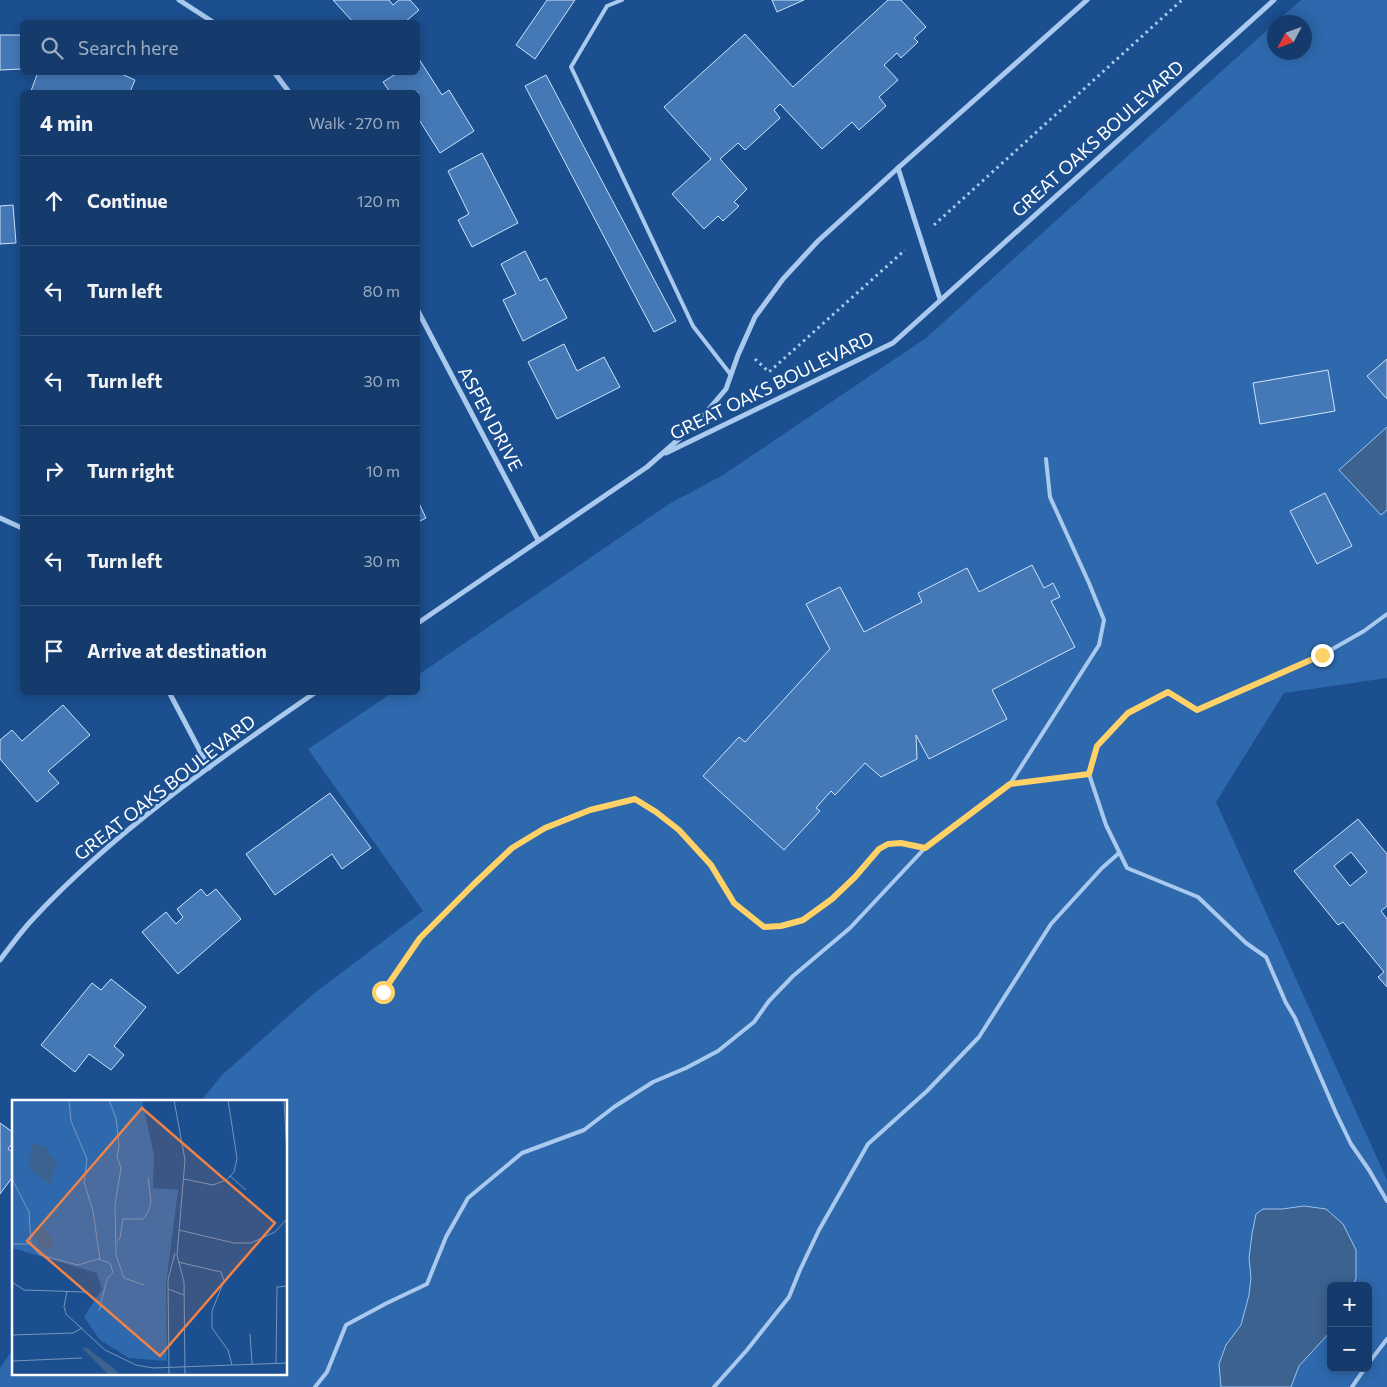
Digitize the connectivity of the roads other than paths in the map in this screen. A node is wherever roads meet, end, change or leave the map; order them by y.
1 (179, 0) edge
2 (622, 0) edge
3 (1087, 0) edge
4 (1274, 0) edge
5 (210, 20) edge
6 (276, 75) edge
7 (288, 90) edge
8 (898, 168) junction
9 (940, 300) junction
10 (420, 315) edge
11 (731, 374) junction
12 (659, 456) junction
13 (1046, 459) dead end
14 (0, 518) edge
15 (20, 527) edge
16 (538, 540) junction
17 (1387, 614) edge
18 (420, 622) edge
19 (171, 695) edge
20 (312, 695) edge
21 (209, 768) junction
22 (1089, 774) junction
23 (1010, 784) junction
24 (925, 848) junction
25 (1120, 853) junction
26 (0, 960) edge
27 (383, 992) dead end
28 (1387, 1201) edge
29 (1387, 1339) edge
30 (1372, 1359) edge
31 (1363, 1372) edge
32 (315, 1387) edge
33 (714, 1387) edge
34 (1352, 1387) edge

1 - 5 street
2 - 11 lane
3 - 8 street, GREAT OAKS BOULEVARD
4 - 9 street, GREAT OAKS BOULEVARD
6 - 7 street
8 - 9 street
8 - 11 street, GREAT OAKS BOULEVARD
9 - 12 street, GREAT OAKS BOULEVARD
10 - 16 street, ASPEN DRIVE
11 - 12 street, GREAT OAKS BOULEVARD
12 - 16 street, GREAT OAKS BOULEVARD
13 - 23 lane
14 - 15 street
16 - 18 street, GREAT OAKS BOULEVARD
17 - 22 lane
19 - 21 street
20 - 21 street, GREAT OAKS BOULEVARD
21 - 26 street, GREAT OAKS BOULEVARD
22 - 23 lane
22 - 25 lane
23 - 24 lane
24 - 27 lane
24 - 32 lane
25 - 28 lane
25 - 33 lane
29 - 30 lane
31 - 34 lane

